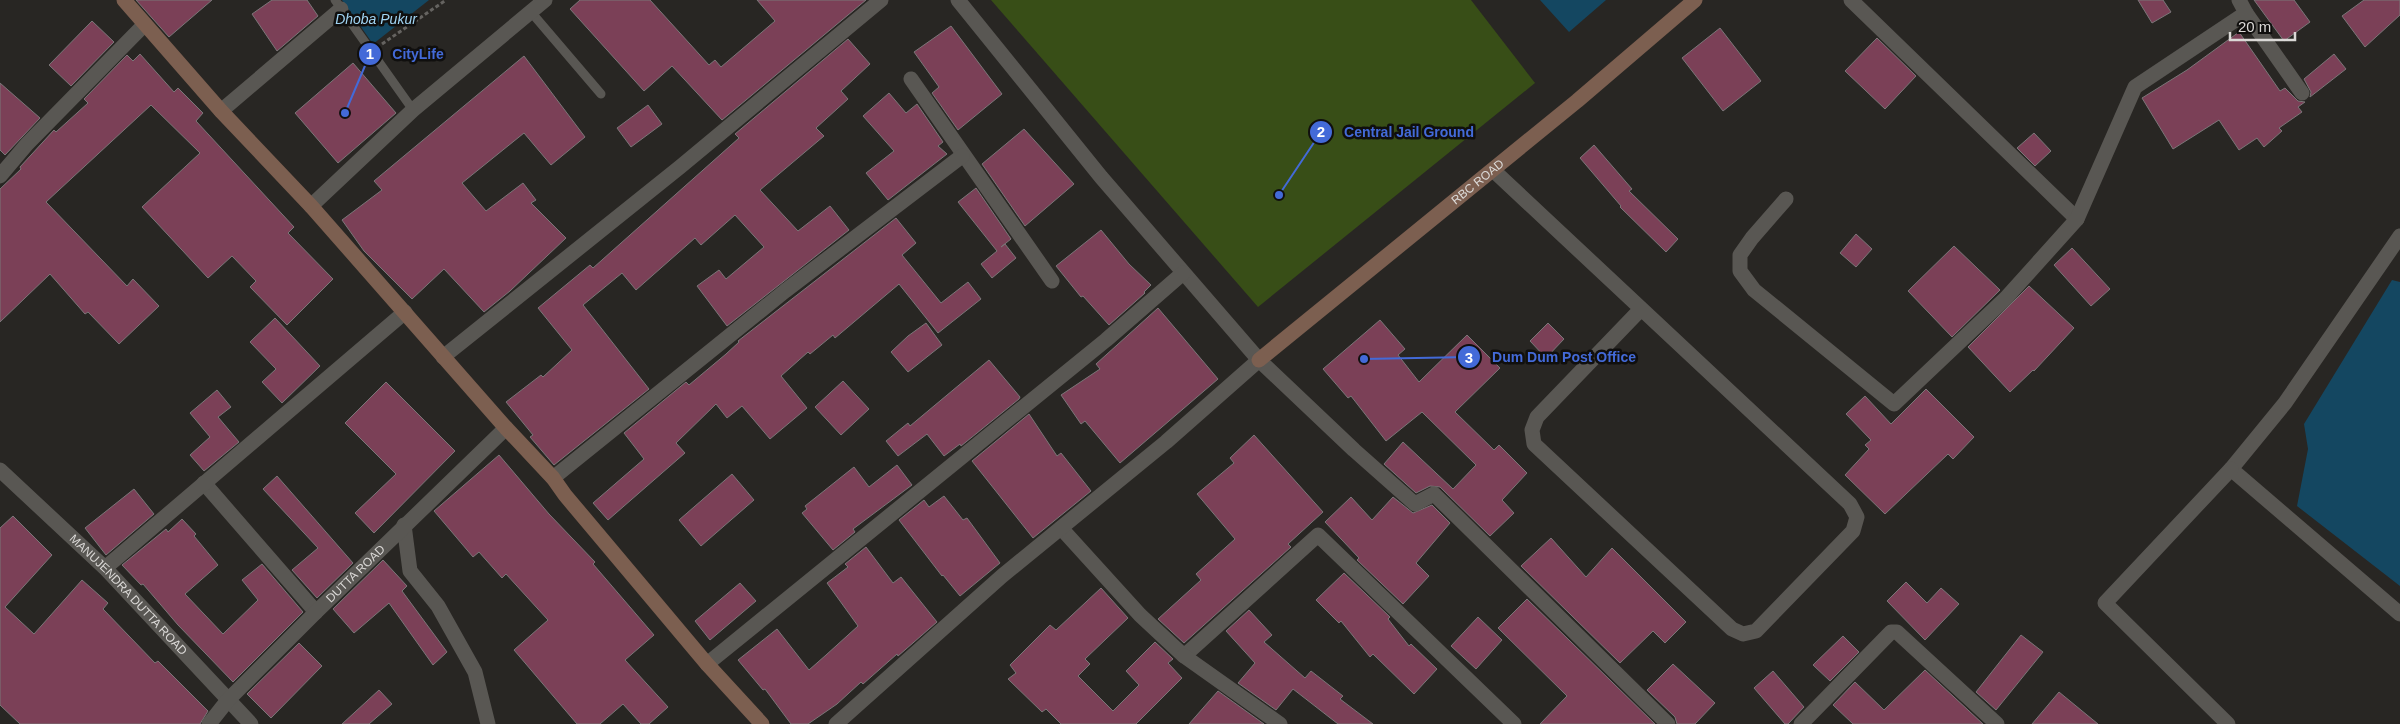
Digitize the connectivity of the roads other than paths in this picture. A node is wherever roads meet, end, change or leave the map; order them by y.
1 (124, 0) edge
2 (545, 0) edge
3 (881, 0) edge
4 (958, 0) edge
5 (1695, 0) edge
6 (1851, 0) edge
7 (338, 5) edge
8 (2242, 7) edge
9 (531, 12) junction
10 (145, 24) junction
11 (911, 79) dead end
12 (2302, 93) dead end
13 (601, 94) dead end
14 (413, 110) junction
15 (221, 111) junction
16 (962, 156) junction
17 (1493, 170) junction
18 (0, 176) edge
19 (1786, 199) dead end
20 (311, 206) junction
21 (2077, 219) junction
22 (2400, 236) edge
23 (1183, 274) junction
24 (1052, 281) dead end
25 (1641, 309) junction
26 (405, 312) junction
27 (443, 356) junction
28 (1259, 360) junction
29 (506, 428) junction
30 (2231, 469) junction
31 (0, 470) edge
32 (554, 478) junction
33 (204, 483) junction
34 (404, 525) junction
35 (1062, 528) junction
36 (105, 568) junction
37 (316, 612) junction
38 (2400, 614) edge
39 (1184, 656) junction
40 (707, 664) junction
41 (228, 700) junction
42 (209, 724) edge
43 (250, 724) edge
44 (488, 724) edge
45 (762, 724) edge
46 (836, 724) edge
47 (1280, 724) edge
48 (1514, 724) edge
49 (1668, 724) edge
50 (1801, 724) edge
51 (1997, 724) edge
52 (2228, 724) edge

1 - 10 street
2 - 9 street
3 - 27 street
4 - 23 street
5 - 17 street, RBC ROAD
6 - 21 street
7 - 14 lane
7 - 15 street
8 - 12 street
8 - 21 street
9 - 13 lane
9 - 14 street
10 - 15 street
10 - 18 street
11 - 16 street
14 - 20 street
15 - 20 street
16 - 24 street
16 - 32 street
17 - 25 street
17 - 28 street, RBC ROAD
19 - 21 street
20 - 26 street
22 - 30 street
23 - 28 street
23 - 40 street
25 - 25 street
26 - 27 street
26 - 33 street
27 - 29 street
28 - 35 street
28 - 49 street
29 - 32 street
29 - 34 street, DUTTA ROAD
30 - 38 street
30 - 52 street
31 - 36 street, MANUJENDRA DUTTA ROAD
32 - 40 street
33 - 36 street
33 - 37 street
34 - 37 street, DUTTA ROAD
34 - 44 street
35 - 39 street
35 - 46 street
36 - 41 street, MANUJENDRA DUTTA ROAD
37 - 41 street, DUTTA ROAD
39 - 47 street
39 - 48 street
40 - 45 street
41 - 42 street, DUTTA ROAD
41 - 43 street, MANUJENDRA DUTTA ROAD
50 - 51 street

